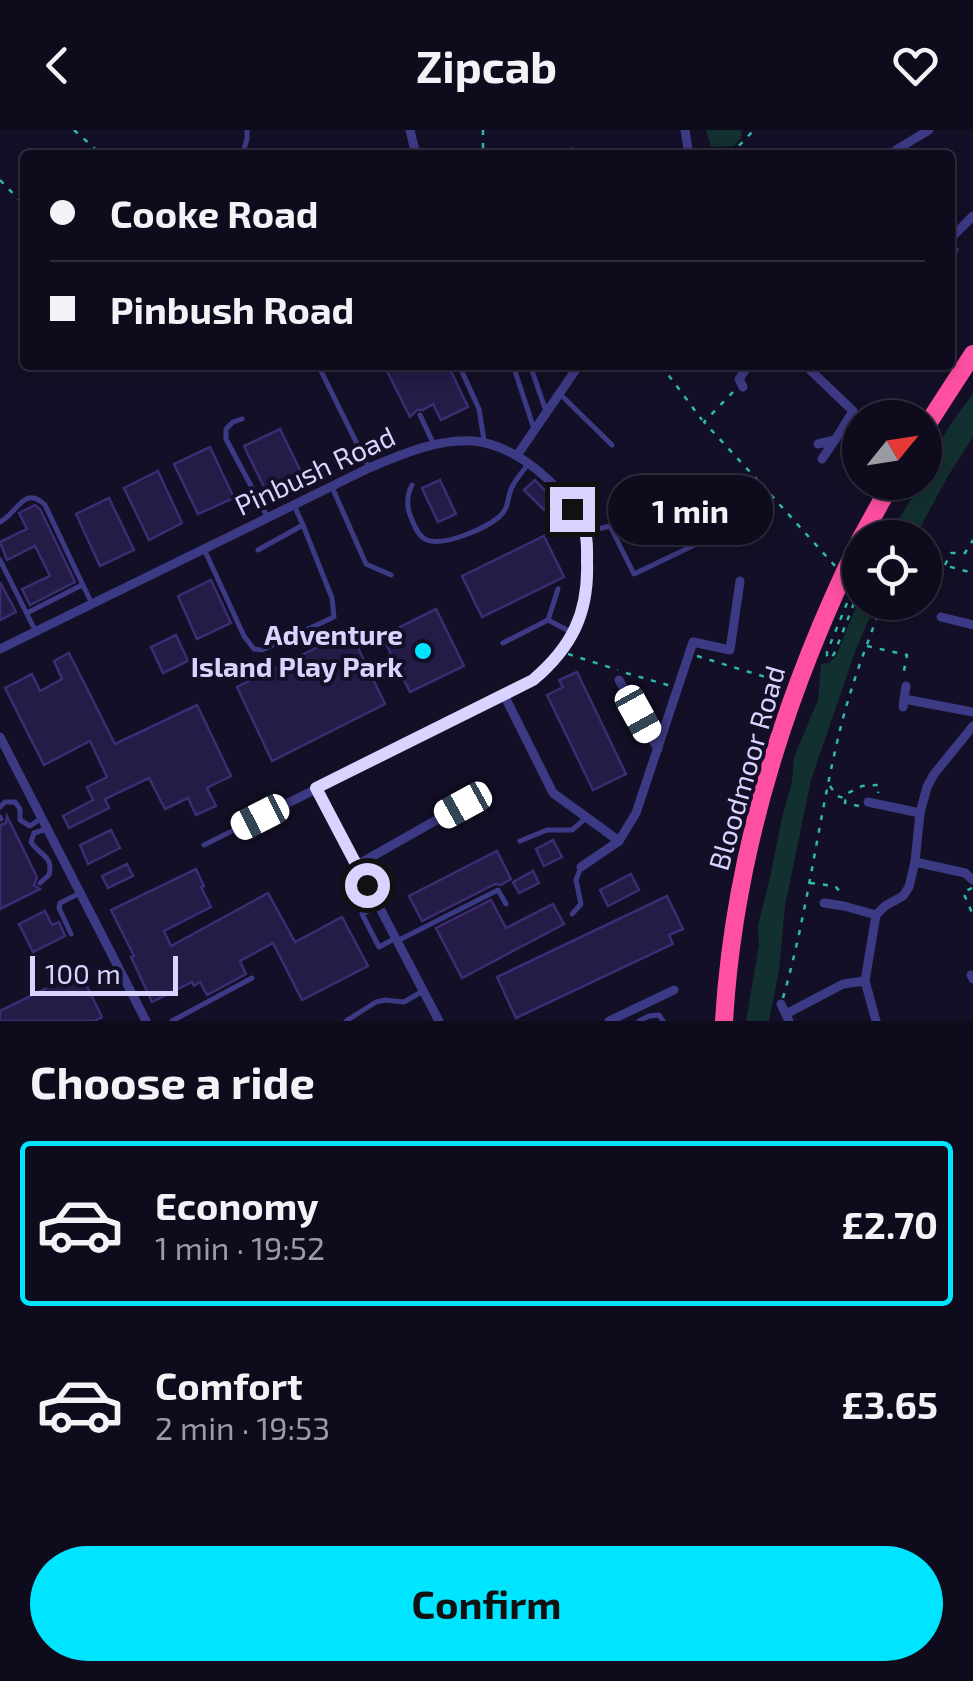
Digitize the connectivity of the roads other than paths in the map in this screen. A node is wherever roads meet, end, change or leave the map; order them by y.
1 (929, 130) edge
2 (914, 134) edge
3 (973, 216) edge
4 (955, 240) edge
5 (973, 354) edge
6 (321, 370) edge
7 (461, 370) edge
8 (515, 370) edge
9 (532, 370) edge
10 (575, 370) edge
11 (746, 370) edge
12 (810, 370) edge
13 (738, 382) road end
14 (559, 393) junction
15 (942, 402) edge
16 (546, 411) junction
17 (420, 414) dead end
18 (242, 420) dead end
19 (534, 429) junction
20 (834, 440) junction
21 (485, 443) junction
22 (434, 444) junction
23 (818, 444) dead end
24 (612, 445) dead end
25 (518, 454) junction
26 (822, 459) dead end
27 (529, 463) junction
28 (370, 468) junction
29 (412, 485) dead end
30 (332, 486) junction
31 (294, 505) junction
32 (268, 518) junction
33 (0, 522) edge
34 (303, 525) junction
35 (586, 532) junction
36 (703, 541) dead end
37 (204, 549) junction
38 (258, 550) dead end
39 (0, 560) edge
40 (391, 575) dead end
41 (842, 576) edge
42 (740, 581) dead end
43 (83, 585) junction
44 (558, 589) dead end
45 (92, 604) junction
46 (27, 613) junction
47 (942, 618) edge
48 (548, 620) junction
49 (973, 625) edge
50 (36, 632) junction
51 (574, 633) junction
52 (503, 643) dead end
53 (0, 650) edge
54 (622, 676) road end
55 (906, 686) road end
56 (504, 695) junction
57 (973, 712) edge
58 (973, 726) edge
59 (0, 738) edge
60 (658, 749) junction
61 (3, 752) edge
62 (316, 788) junction
63 (868, 802) dead end
64 (463, 805) dead end
65 (0, 808) edge
66 (920, 813) junction
67 (260, 817) joint
68 (42, 818) junction
69 (586, 818) junction
70 (47, 829) junction
71 (520, 842) dead end
72 (619, 842) junction
73 (204, 845) dead end
74 (915, 862) junction
75 (356, 865) junction
76 (581, 867) joint
77 (40, 883) dead end
78 (973, 884) edge
79 (80, 893) junction
80 (824, 903) dead end
81 (506, 904) dead end
82 (378, 906) junction
83 (572, 914) dead end
84 (876, 915) junction
85 (70, 934) dead end
86 (396, 940) junction
87 (252, 978) dead end
88 (865, 981) junction
89 (423, 990) junction
90 (674, 990) dead end
91 (785, 1013) edge
92 (146, 1021) edge
93 (172, 1021) edge
94 (346, 1021) edge
95 (439, 1021) edge
96 (609, 1021) edge
97 (639, 1021) edge
98 (663, 1021) edge
99 (724, 1021) edge
100 (876, 1021) edge

1 - 2 street
3 - 4 street
5 - 15 highway
6 - 28 lane
7 - 21 lane
8 - 19 lane
9 - 16 lane
10 - 14 street
11 - 13 street
12 - 20 street
14 - 16 street
14 - 24 lane
16 - 19 street
17 - 22 lane
18 - 32 lane
19 - 25 street
20 - 23 street
20 - 26 street
21 - 22 street, Pinbush Road
21 - 25 street, Pinbush Road
22 - 28 street, Pinbush Road
25 - 27 street, Pinbush Road
27 - 29 lane
27 - 35 street, Pinbush Road
28 - 30 street, Pinbush Road
30 - 31 street, Pinbush Road
30 - 40 lane
31 - 32 street, Pinbush Road
31 - 34 lane
32 - 37 street, Pinbush Road
33 - 43 lane
34 - 37 lane
34 - 38 lane
35 - 36 lane
35 - 51 street, Pinbush Road
37 - 45 street, Pinbush Road
39 - 46 lane
41 - 99 highway, Bloodmoor Road
42 - 60 street
43 - 45 lane
43 - 46 lane
44 - 48 lane
45 - 50 street, Pinbush Road
46 - 50 lane
47 - 49 street
48 - 51 lane
48 - 52 lane
50 - 53 street, Pinbush Road
51 - 56 street, Pinbush Road
54 - 60 street
55 - 57 street
56 - 62 street, Pinbush Road
56 - 69 street
58 - 66 street
59 - 61 street
60 - 72 street
61 - 68 street
62 - 67 street, Pinbush Road
62 - 75 street
63 - 66 street
64 - 75 street
65 - 68 lane
66 - 74 street
67 - 73 lane
68 - 70 street
69 - 71 lane
69 - 72 street
70 - 77 lane
70 - 79 street
72 - 76 street
74 - 78 street
74 - 84 street
75 - 82 street
76 - 83 lane
79 - 85 lane
79 - 92 street
80 - 84 street
81 - 86 lane
82 - 86 street
82 - 86 lane
84 - 88 street
86 - 89 street
87 - 93 lane
88 - 91 street
88 - 100 street
89 - 94 lane
89 - 95 street
90 - 96 street
97 - 98 lane

